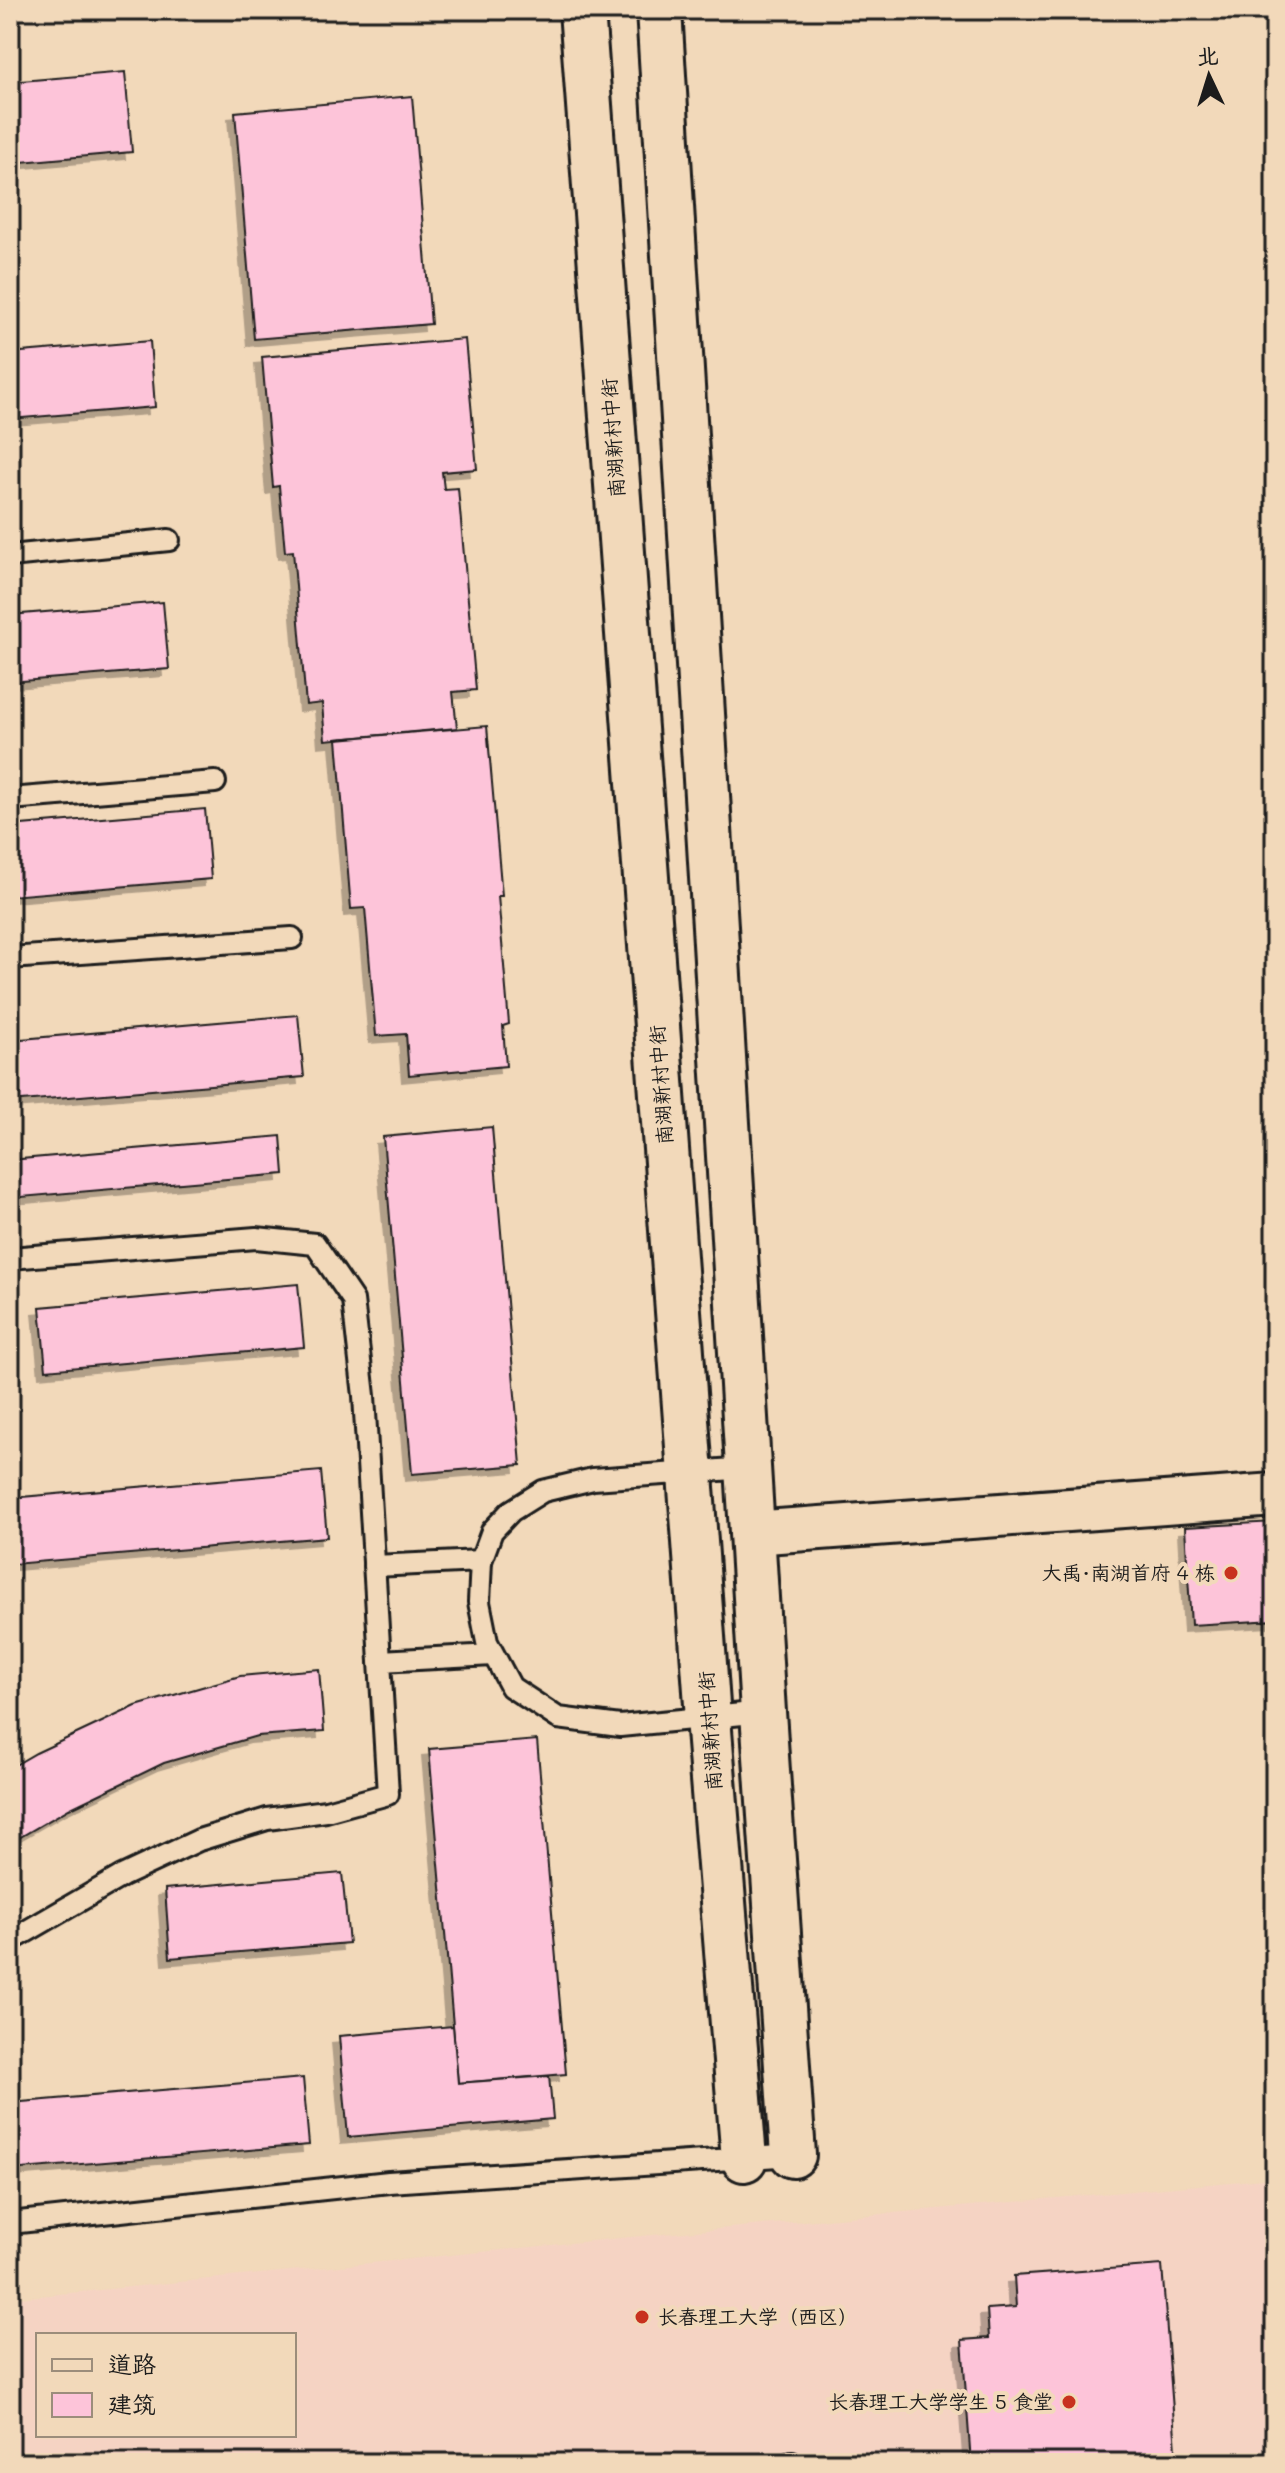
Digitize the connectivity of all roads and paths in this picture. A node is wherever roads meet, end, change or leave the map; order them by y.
1 (582, 10) edge
2 (659, 10) edge
3 (169, 540) dead end
4 (10, 556) edge
5 (215, 782) dead end
6 (10, 799) edge
7 (292, 938) dead end
8 (10, 958) edge
9 (10, 1258) edge
10 (748, 1468) junction
11 (692, 1472) junction
12 (1275, 1495) edge
13 (751, 1533) junction
14 (481, 1561) junction
15 (374, 1566) junction
16 (493, 1655) junction
17 (380, 1661) junction
18 (763, 1712) junction
19 (708, 1718) junction
20 (10, 1941) edge
21 (793, 2155) joint
22 (744, 2159) junction
23 (10, 2223) edge

1 - 11 street, 南湖新村中街
2 - 10 street
3 - 4 lane
5 - 6 lane
7 - 8 lane
9 - 15 lane
10 - 11 lane
10 - 13 street
11 - 14 lane
11 - 19 street, 南湖新村中街
12 - 13 street
13 - 18 street
14 - 15 lane
14 - 16 lane
15 - 17 lane
16 - 17 lane
16 - 19 lane
17 - 20 lane
18 - 19 lane
18 - 21 street
19 - 22 street, 南湖新村中街
21 - 22 lane
22 - 23 lane

